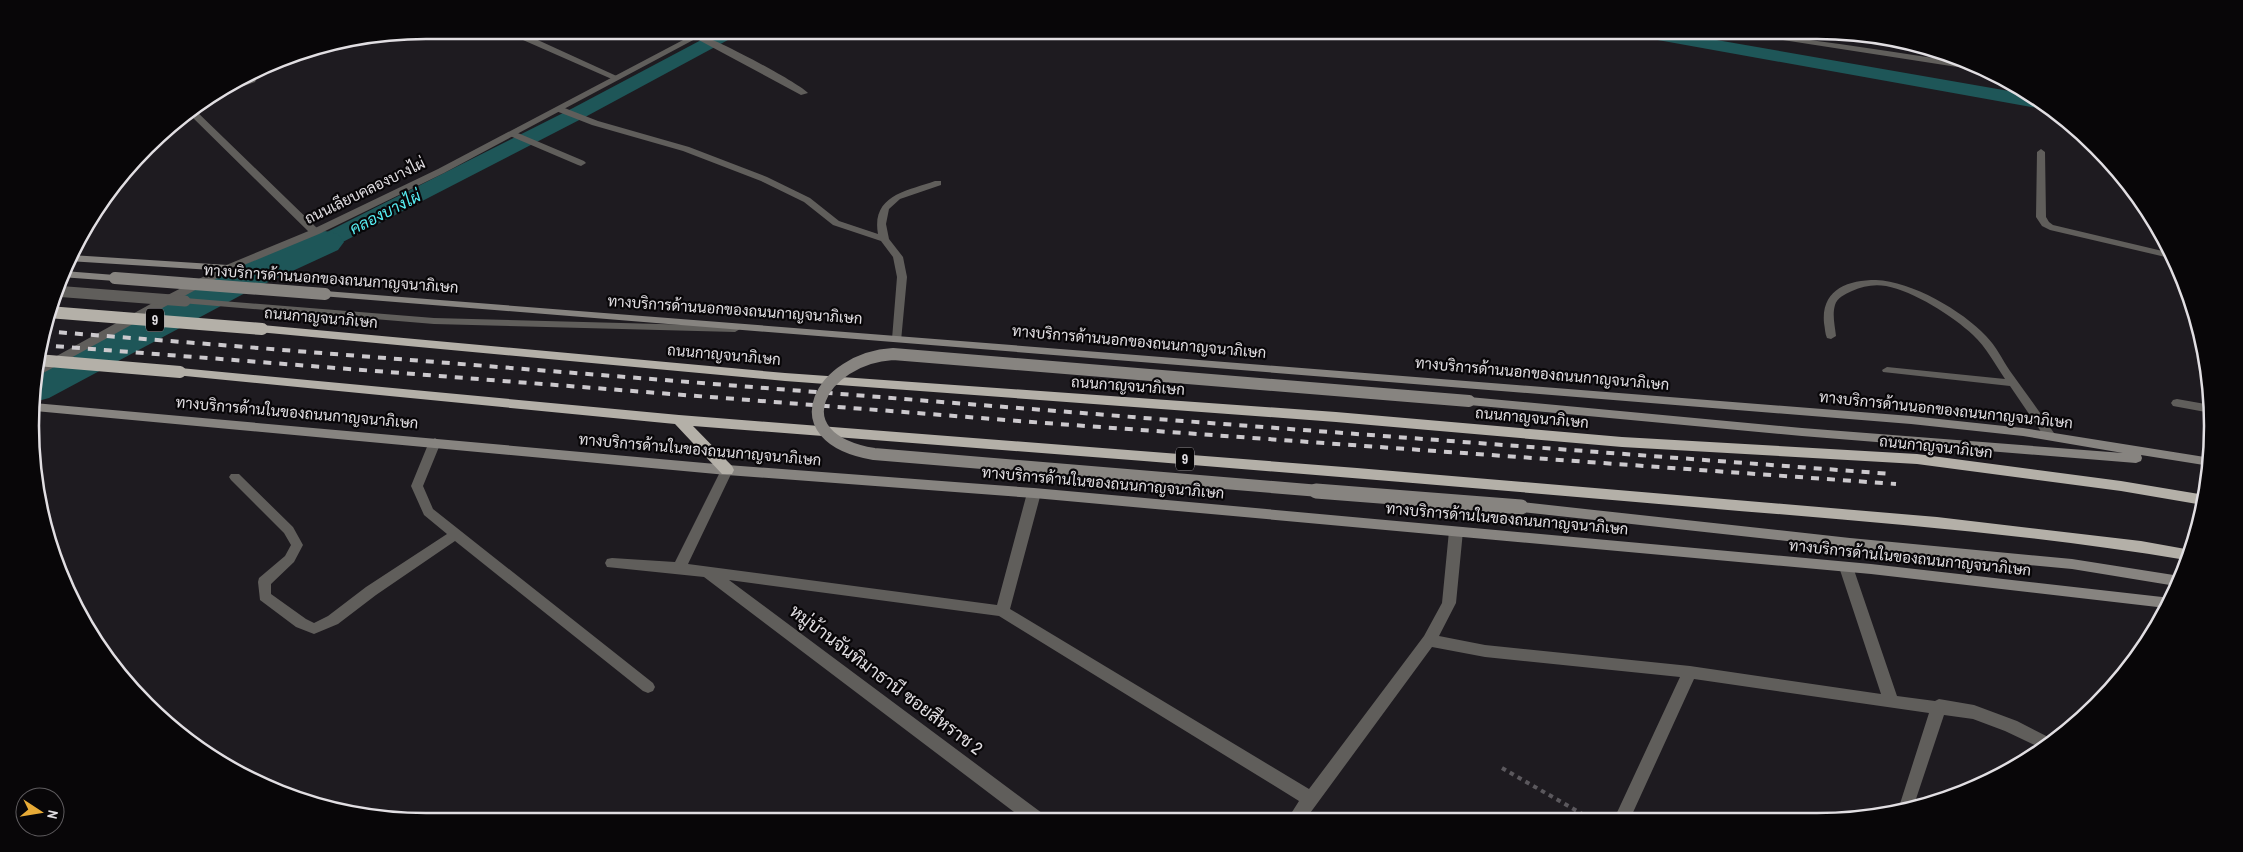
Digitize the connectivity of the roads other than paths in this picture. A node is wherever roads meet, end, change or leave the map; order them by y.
1 (528, 39) edge
2 (693, 39) edge
3 (710, 39) edge
4 (1782, 39) edge
5 (1956, 65) edge
6 (617, 78) junction
7 (804, 93) dead end
8 (563, 111) junction
9 (195, 115) edge
10 (517, 135) junction
11 (2041, 152) dead end
12 (581, 163) dead end
13 (938, 183) dead end
14 (316, 232) junction
15 (884, 239) junction
16 (2163, 253) edge
17 (77, 258) edge
18 (228, 268) junction
19 (70, 275) edge
20 (63, 292) edge
21 (56, 313) edge
22 (782, 330) junction
23 (1831, 336) dead end
24 (897, 339) junction
25 (44, 361) edge
26 (43, 368) edge
27 (1887, 370) dead end
28 (2013, 383) junction
29 (2177, 403) dead end
30 (40, 407) edge
31 (2203, 408) edge
32 (679, 420) junction
33 (2050, 436) junction
34 (435, 442) junction
35 (2202, 462) edge
36 (2202, 462) edge
37 (727, 470) junction
38 (234, 477) dead end
39 (1034, 493) junction
40 (2197, 499) edge
41 (1456, 531) junction
42 (456, 534) junction
43 (2183, 554) edge
44 (612, 563) dead end
45 (1846, 567) junction
46 (679, 568) junction
47 (708, 572) junction
48 (2172, 580) edge
49 (2161, 602) edge
50 (1002, 611) junction
51 (1429, 640) junction
52 (1690, 672) junction
53 (648, 687) dead end
54 (1891, 702) junction
55 (1939, 706) junction
56 (2042, 741) edge
57 (1311, 799) junction
58 (1907, 803) edge
59 (1031, 813) edge
60 (1301, 813) edge
61 (1625, 813) edge

1 - 6 street
2 - 6 street, ถนนเลียบคลองบางไผ่
3 - 7 street
4 - 5 street
6 - 8 street, ถนนเลียบคลองบางไผ่
8 - 10 street, ถนนเลียบคลองบางไผ่
8 - 15 lane
9 - 14 street
10 - 12 street
10 - 14 street, ถนนเลียบคลองบางไผ่
11 - 16 lane
13 - 15 lane
14 - 18 street, ถนนเลียบคลองบางไผ่
15 - 24 lane
17 - 18 main road
18 - 26 street, ถนนเลียบคลองบางไผ่
19 - 22 main road, ทางบริการด้านนอกของถนนกาญจนาภิเษก, bridge
20 - 22 lane, bridge
21 - 40 highway, ถนนกาญจนาภิเษก / 9, bridge
22 - 24 main road, ทางบริการด้านนอกของถนนกาญจนาภิเษก
23 - 28 lane
24 - 33 main road, ทางบริการด้านนอกของถนนกาญจนาภิเษก
25 - 32 highway, 9, bridge
27 - 28 lane
28 - 33 lane
29 - 31 lane
30 - 34 main road, ทางบริการด้านในของถนนกาญจนาภิเษก
32 - 37 highway
32 - 43 highway, 9
33 - 35 main road, ทางบริการด้านนอกของถนนกาญจนาภิเษก
34 - 37 main road, ทางบริการด้านในของถนนกาญจนาภิเษก
34 - 42 lane
36 - 48 main road, bridge
37 - 39 main road, ทางบริการด้านในของถนนกาญจนาภิเษก
37 - 46 street
38 - 42 lane
39 - 41 main road, ทางบริการด้านในของถนนกาญจนาภิเษก
39 - 50 street
41 - 45 main road, ทางบริการด้านในของถนนกาญจนาภิเษก
41 - 51 street
42 - 53 lane
44 - 46 street
45 - 49 main road, ทางบริการด้านในของถนนกาญจนาภิเษก
45 - 54 street
46 - 47 street
47 - 50 street
47 - 59 street, หมู่บ้านจันทิมาธานี ซอยสีหราช 2
50 - 57 street
51 - 52 street
51 - 57 street
52 - 54 street
52 - 61 street
54 - 55 street
55 - 56 street
55 - 58 street
57 - 60 street

